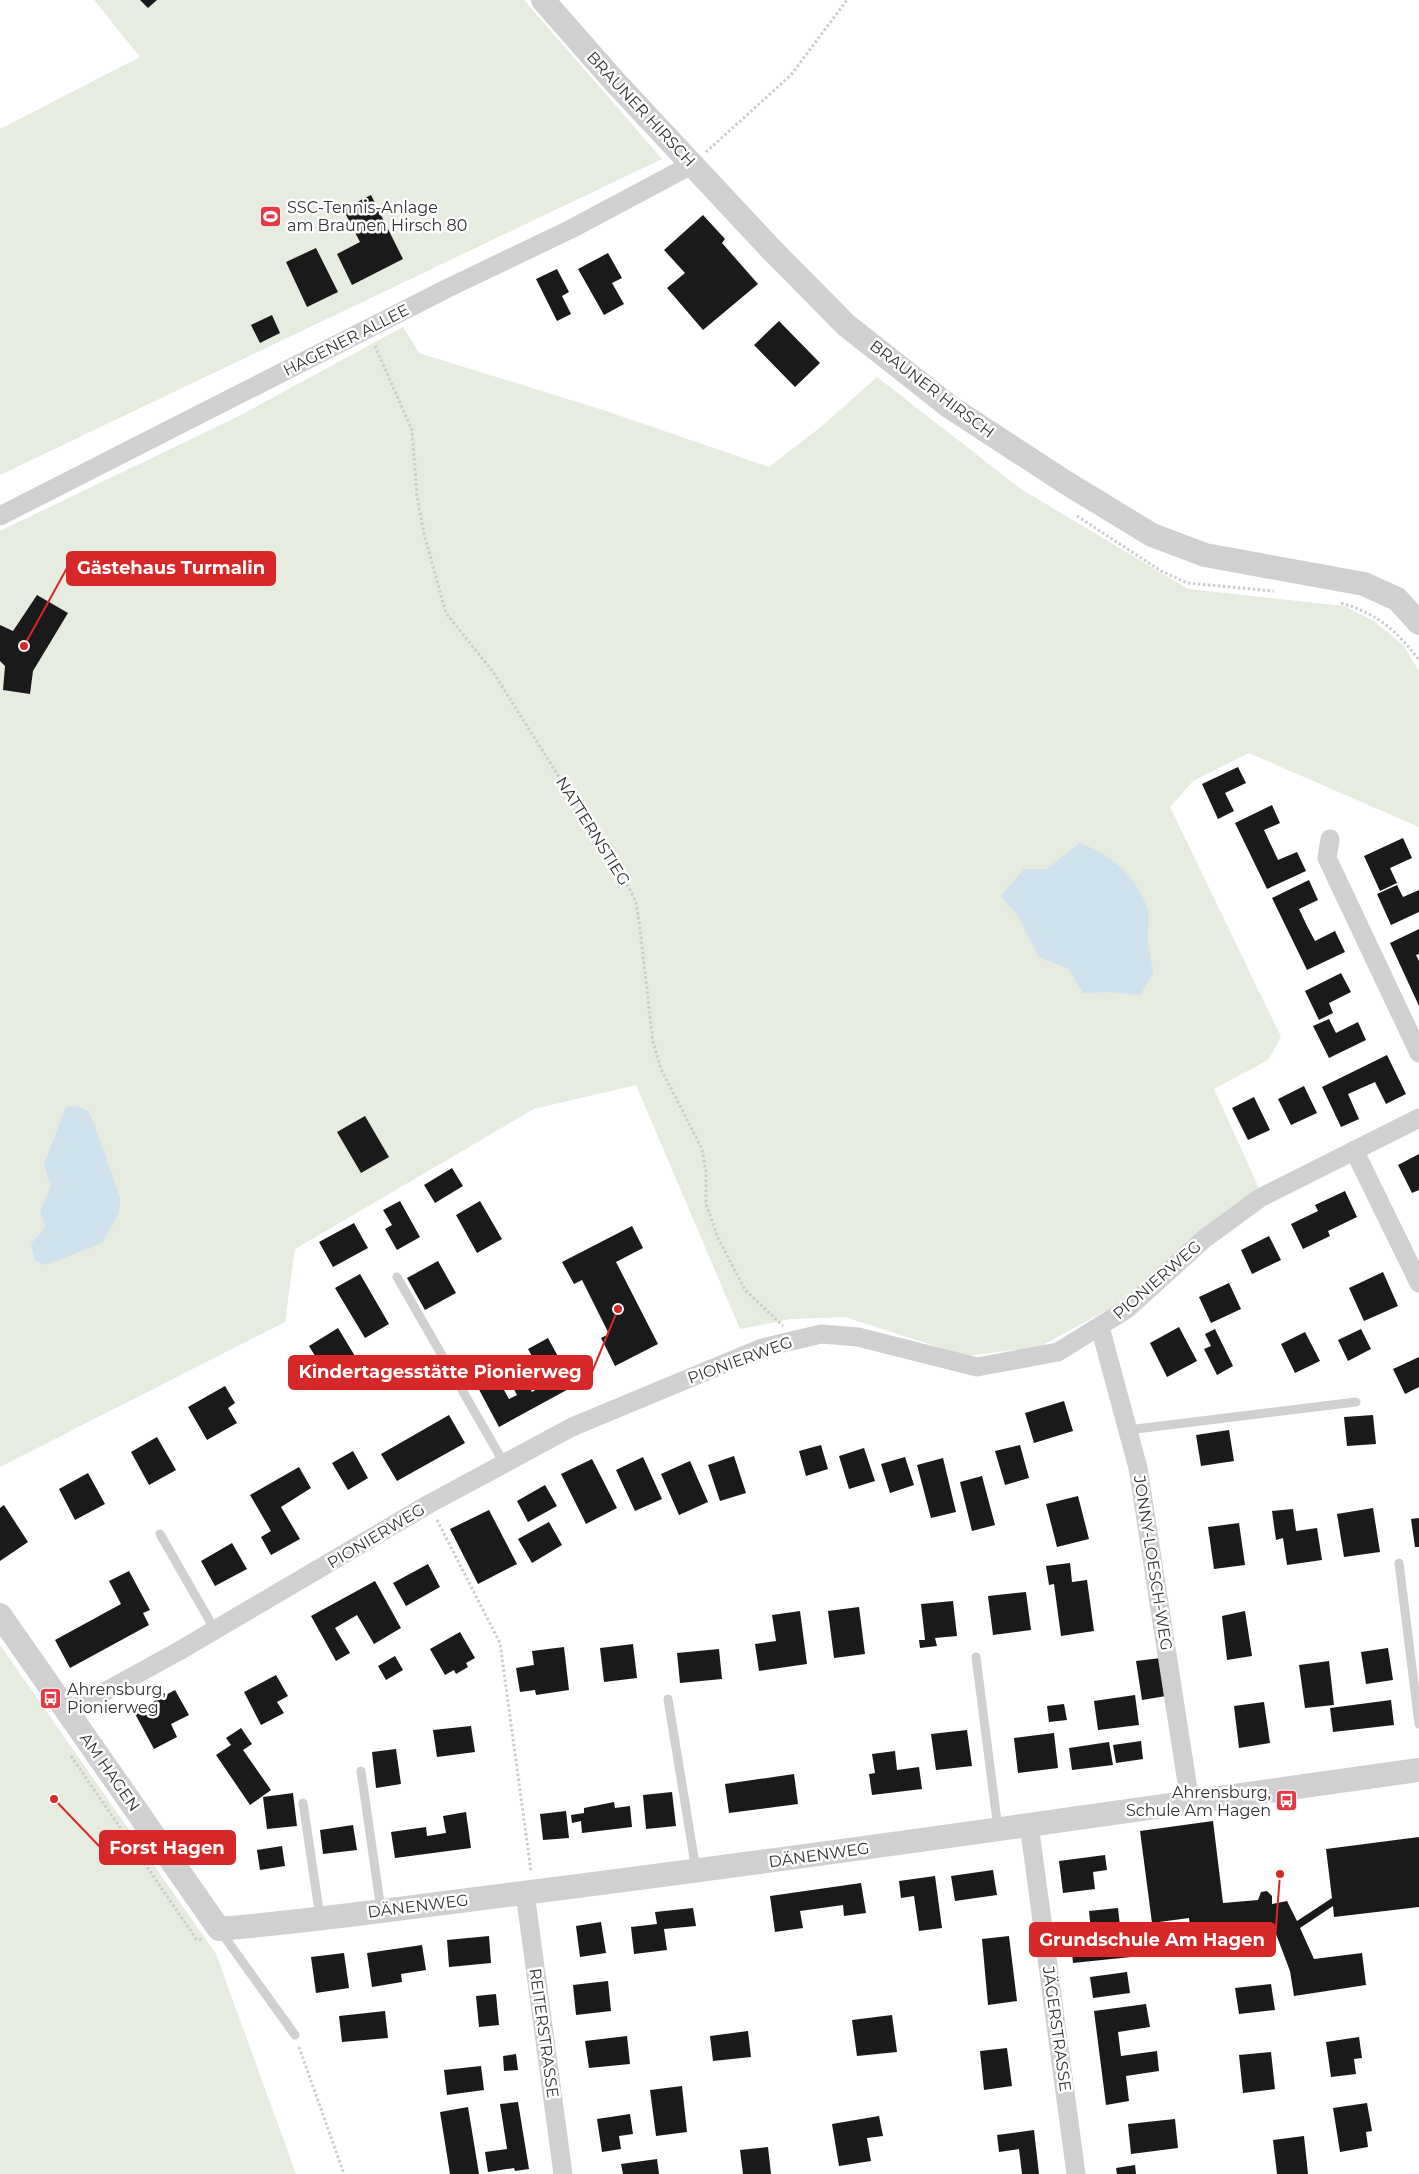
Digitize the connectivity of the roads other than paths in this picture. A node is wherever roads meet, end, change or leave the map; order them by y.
1 (543, 0) edge
2 (693, 164) junction
3 (0, 516) edge
4 (1419, 623) edge
5 (1330, 839) dead end
6 (1419, 1053) edge
7 (1419, 1118) edge
8 (1354, 1150) junction
9 (397, 1278) dead end
10 (1419, 1283) edge
11 (1100, 1327) junction
12 (1356, 1402) dead end
13 (1128, 1430) junction
14 (504, 1463) junction
15 (160, 1534) dead end
16 (1399, 1563) dead end
17 (0, 1616) edge
18 (215, 1630) junction
19 (976, 1657) dead end
20 (668, 1699) dead end
21 (68, 1712) junction
22 (1419, 1724) edge
23 (1419, 1770) edge
24 (361, 1771) dead end
25 (1190, 1802) junction
26 (303, 1803) dead end
27 (1030, 1824) junction
28 (998, 1829) junction
29 (696, 1872) junction
30 (529, 1892) junction
31 (381, 1910) junction
32 (320, 1920) junction
33 (219, 1929) junction
34 (295, 2035) road end
35 (563, 2174) edge
36 (1076, 2174) edge

1 - 2 street, BRAUNER HIRSCH
2 - 3 street, HAGENER ALLEE
2 - 4 street, BRAUNER HIRSCH
5 - 6 street
7 - 8 street, PIONIERWEG
8 - 10 street
8 - 11 street, PIONIERWEG
9 - 14 lane
11 - 13 street, JONNY-LOESCH-WEG
11 - 14 street, PIONIERWEG
12 - 13 lane
13 - 25 street, JONNY-LOESCH-WEG
14 - 18 street, PIONIERWEG
15 - 18 lane
16 - 22 lane
17 - 21 street, AM HAGEN
18 - 21 street, PIONIERWEG
19 - 28 lane
20 - 29 lane
21 - 33 street, AM HAGEN
23 - 25 street, DÄNENWEG
24 - 31 lane
25 - 27 street, DÄNENWEG
26 - 32 lane
27 - 28 street, DÄNENWEG
27 - 36 street, JÄGERSTRASSE
28 - 29 street, DÄNENWEG
29 - 30 street, DÄNENWEG
30 - 31 street, DÄNENWEG
30 - 35 street, REITERSTRASSE
31 - 32 street, DÄNENWEG
32 - 33 street, DÄNENWEG
33 - 34 lane

